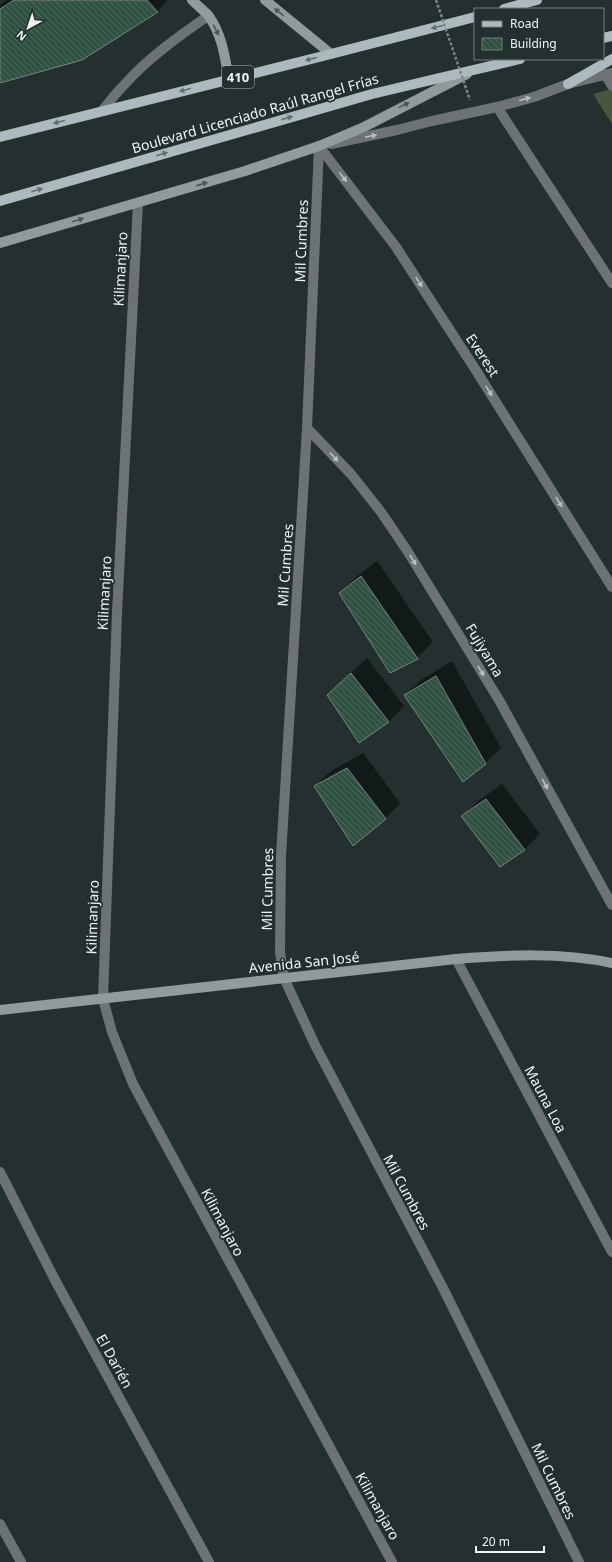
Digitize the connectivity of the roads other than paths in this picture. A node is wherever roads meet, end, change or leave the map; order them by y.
1 (192, 0) edge
2 (265, 0) edge
3 (537, 0) edge
4 (508, 8) edge
5 (208, 16) junction
6 (474, 17) edge
7 (331, 54) junction
8 (612, 59) edge
9 (516, 60) edge
10 (477, 69) junction
11 (609, 74) edge
12 (228, 80) junction
13 (568, 84) junction
14 (612, 86) edge
15 (497, 107) junction
16 (102, 111) junction
17 (4, 136) edge
18 (0, 144) edge
19 (319, 146) junction
20 (0, 200) edge
21 (138, 203) junction
22 (0, 244) edge
23 (612, 283) edge
24 (307, 428) junction
25 (612, 587) edge
26 (612, 905) edge
27 (456, 959) junction
28 (612, 963) edge
29 (284, 978) junction
30 (103, 999) junction
31 (0, 1010) edge
32 (0, 1172) edge
33 (612, 1252) edge
34 (0, 1524) edge
35 (21, 1562) edge
36 (209, 1562) edge
37 (392, 1562) edge
38 (579, 1562) edge

1 - 5 street
7 -> 2 street
3 - 4 main road
5 -> 12 street
5 - 16 street
6 -> 7 main road, 410
7 -> 12 main road, 410
8 - 13 main road
9 - 10 main road, Boulevard Licenciado Raúl Rangel Frías
19 -> 10 street
20 -> 10 main road, Boulevard Licenciado Raúl Rangel Frías
11 - 13 street
11 - 14 street
12 -> 16 main road, 410
15 -> 13 street
19 -> 15 street
15 - 23 street
16 -> 17 main road, 410
17 - 18 main road
21 -> 19 street
19 - 24 street, Mil Cumbres
19 -> 25 street, Everest
22 -> 21 street
21 - 30 street, Kilimanjaro
24 -> 26 street, Fujiyama
24 - 29 street, Mil Cumbres
27 - 28 street, Avenida San José
27 - 29 street, Avenida San José
27 - 33 street, Mauna Loa
29 - 30 street, Avenida San José
29 - 38 street, Mil Cumbres
30 - 31 street, Avenida San José
30 - 37 street, Kilimanjaro
32 - 36 street, El Darién
34 - 35 street

